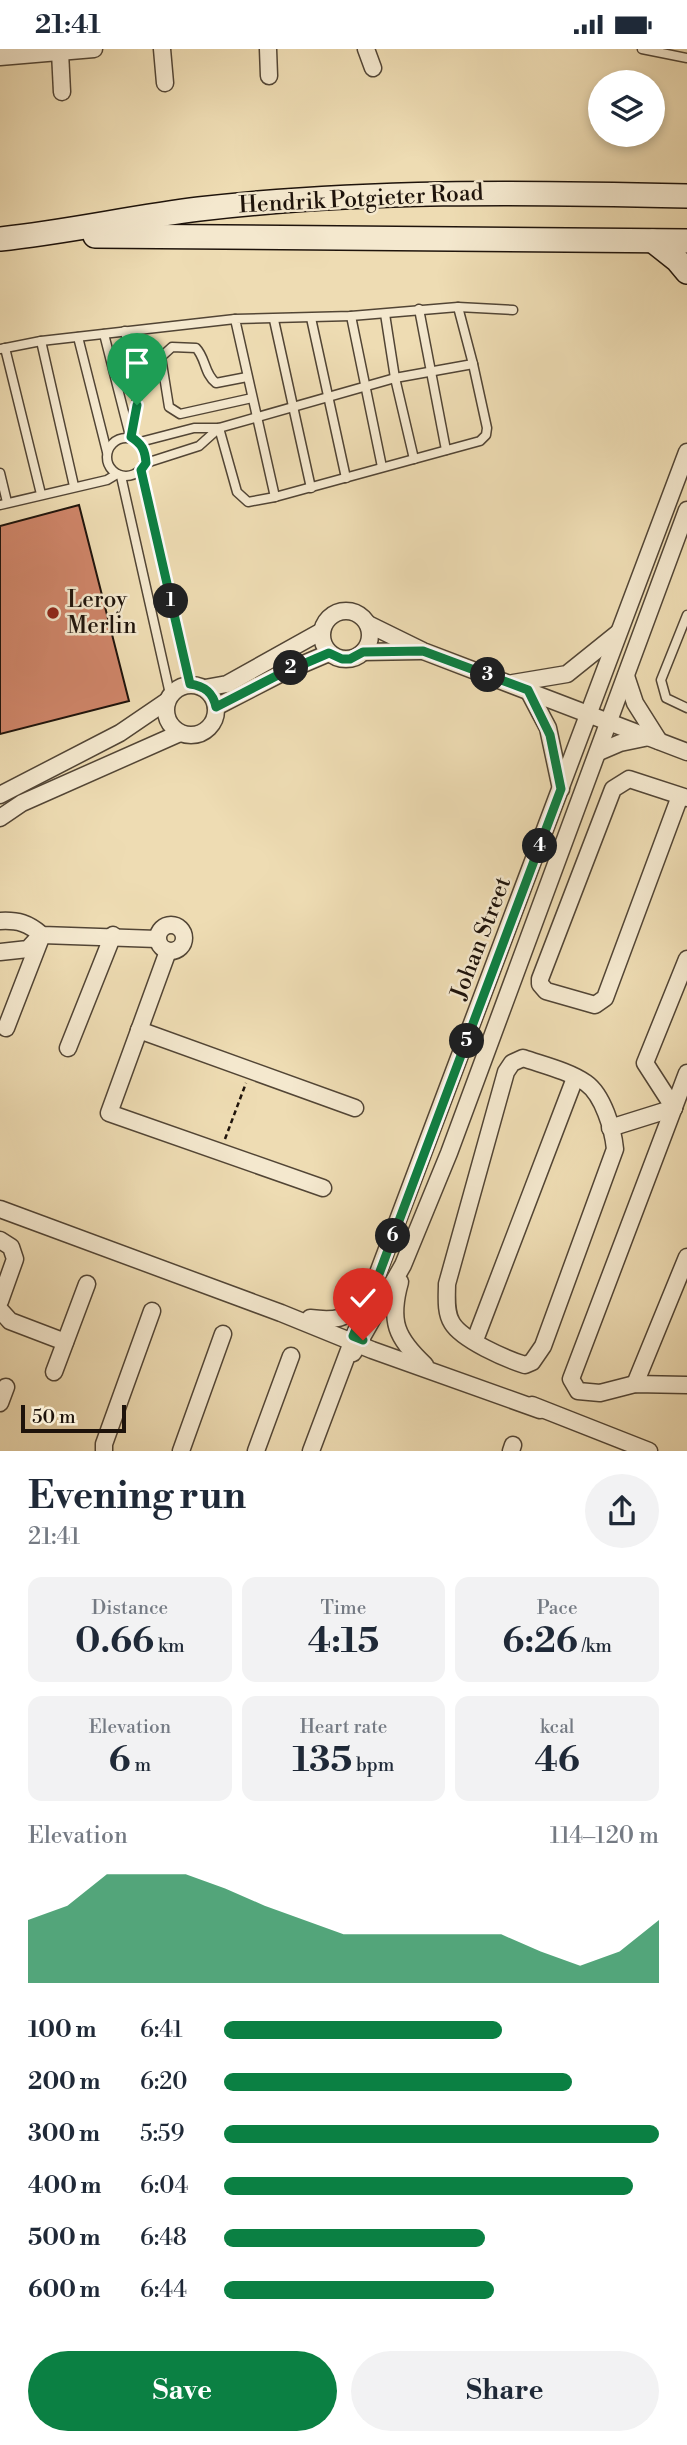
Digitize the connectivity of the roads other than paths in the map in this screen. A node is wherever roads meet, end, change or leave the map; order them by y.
1 (94, 49) edge
2 (162, 49) edge
3 (268, 49) edge
4 (366, 49) edge
5 (642, 49) edge
6 (60, 52) junction
7 (0, 57) edge
8 (687, 58) edge
9 (373, 68) dead end
10 (268, 76) dead end
11 (165, 83) dead end
12 (62, 92) dead end
13 (687, 196) edge
14 (37, 235) junction
15 (0, 239) edge
16 (653, 241) junction
17 (687, 241) edge
18 (687, 272) edge
19 (457, 307) junction
20 (419, 309) junction
21 (513, 310) dead end
22 (385, 314) junction
23 (351, 316) junction
24 (311, 318) junction
25 (235, 319) junction
26 (274, 320) junction
27 (125, 331) junction
28 (104, 334) junction
29 (78, 337) junction
30 (41, 341) junction
31 (3, 348) edge
32 (473, 363) junction
33 (429, 370) junction
34 (247, 377) junction
35 (395, 378) junction
36 (365, 386) junction
37 (326, 397) junction
38 (252, 398) junction
39 (292, 407) junction
40 (256, 417) junction
41 (219, 428) junction
42 (131, 437) junction
43 (140, 442) junction
44 (446, 450) junction
45 (107, 452) junction
46 (414, 459) junction
47 (686, 461) edge
48 (144, 466) junction
49 (382, 467) junction
50 (0, 473) edge
51 (119, 475) junction
52 (346, 478) junction
53 (74, 487) junction
54 (311, 488) junction
55 (41, 494) junction
56 (275, 497) junction
57 (4, 503) edge
58 (687, 510) edge
59 (687, 614) edge
60 (368, 624) junction
61 (621, 630) junction
62 (322, 631) junction
63 (423, 651) junction
64 (363, 652) junction
65 (329, 653) junction
66 (626, 676) junction
67 (510, 684) junction
68 (197, 686) junction
69 (528, 690) junction
70 (169, 698) junction
71 (216, 707) junction
72 (687, 708) edge
73 (589, 714) junction
74 (610, 722) junction
75 (180, 733) junction
76 (654, 739) junction
77 (598, 752) junction
78 (687, 752) edge
79 (561, 789) junction
80 (0, 795) edge
81 (683, 797) edge
82 (0, 818) edge
83 (0, 921) edge
84 (42, 935) junction
85 (113, 935) junction
86 (0, 952) edge
87 (687, 959) edge
88 (5, 1020) edge
89 (139, 1030) junction
90 (68, 1048) dead end
91 (687, 1073) edge
92 (575, 1077) junction
93 (355, 1108) dead end
94 (680, 1110) edge
95 (610, 1128) junction
96 (323, 1188) dead end
97 (0, 1209) edge
98 (0, 1240) edge
99 (409, 1253) junction
100 (687, 1257) edge
101 (175, 1274) junction
102 (376, 1282) junction
103 (88, 1284) dead end
104 (0, 1301) edge
105 (0, 1310) edge
106 (152, 1311) dead end
107 (307, 1317) junction
108 (223, 1334) dead end
109 (475, 1340) junction
110 (65, 1342) junction
111 (355, 1344) junction
112 (291, 1356) dead end
113 (425, 1365) junction
114 (54, 1372) dead end
115 (635, 1384) junction
116 (687, 1385) edge
117 (6, 1387) dead end
118 (0, 1403) edge
119 (540, 1410) junction
120 (104, 1451) edge
121 (181, 1451) edge
122 (256, 1451) edge
123 (311, 1451) edge
124 (649, 1451) edge

1 - 6 street
2 - 11 street
3 - 10 street
4 - 9 street
5 - 8 lane
6 - 7 street
6 - 12 street
13 - 14 main road, Hendrik Potgieter Road
14 - 15 main road, Hendrik Potgieter Road
14 - 16 main road, Hendrik Potgieter Road
16 - 17 main road, Hendrik Potgieter Road
16 - 18 main road
19 - 20 lane
19 - 21 lane
19 - 32 lane
20 - 22 lane
20 - 33 lane
22 - 23 lane
22 - 35 lane
23 - 24 lane
23 - 36 lane
24 - 26 lane
24 - 37 lane
25 - 26 lane
25 - 27 lane
25 - 34 lane
26 - 39 lane
27 - 28 lane
27 - 42 lane
28 - 29 lane
28 - 42 lane
29 - 30 lane
29 - 45 lane
30 - 31 lane
30 - 53 lane
31 - 55 lane
32 - 33 lane
32 - 44 lane
33 - 35 lane
33 - 44 lane
34 - 38 lane
34 - 38 lane
35 - 36 lane
35 - 46 lane
36 - 37 lane
36 - 49 lane
37 - 39 lane
37 - 52 lane
38 - 40 lane
39 - 40 lane
39 - 54 lane
40 - 41 lane
40 - 56 lane
41 - 43 lane
41 - 48 lane
41 - 56 lane
42 - 43 lane
42 - 45 lane
43 - 48 lane
44 - 46 lane
45 - 51 lane
46 - 49 lane
47 - 61 street, Johan Street
48 - 51 lane
48 - 68 lane
49 - 52 lane
50 - 57 lane
51 - 53 lane
51 - 70 lane
52 - 54 lane
53 - 55 lane
54 - 56 lane
55 - 57 lane
58 - 66 street, Johan Street
59 - 72 lane
60 - 62 street
60 - 63 street
60 - 64 street
61 - 67 street
61 - 73 street, Johan Street
62 - 65 street
62 - 68 street
63 - 64 street
63 - 67 street
64 - 65 street
65 - 71 street
66 - 74 street, Johan Street
66 - 76 street
67 - 69 street
68 - 70 street
68 - 71 street
69 - 73 street
69 - 79 street
70 - 75 street
70 - 80 street
71 - 75 street
73 - 74 street
73 - 79 street, Johan Street
74 - 76 street
74 - 77 street, Johan Street
75 - 82 street
76 - 77 street
76 - 78 street
77 - 99 street, Johan Street
79 - 102 street, Johan Street
81 - 81 street
83 - 84 street
84 - 85 street
84 - 86 street
84 - 88 street
85 - 89 street
85 - 90 street
87 - 94 street
89 - 93 street
89 - 96 street
91 - 94 street
92 - 95 street
92 - 109 street
92 - 109 street
94 - 95 street
94 - 115 street
95 - 109 street
97 - 101 street
98 - 104 street
99 - 111 street, Johan Street
99 - 113 street, Johan Street
100 - 115 street
101 - 107 street
101 - 111 street
102 - 107 street, Johan Street
102 - 111 street, Johan Street
103 - 110 street
105 - 110 street
106 - 120 street
107 - 111 street
108 - 121 street
110 - 114 street
111 - 113 street
111 - 119 street
111 - 123 street
112 - 122 street
113 - 119 street
115 - 116 street
117 - 118 street
119 - 124 street

